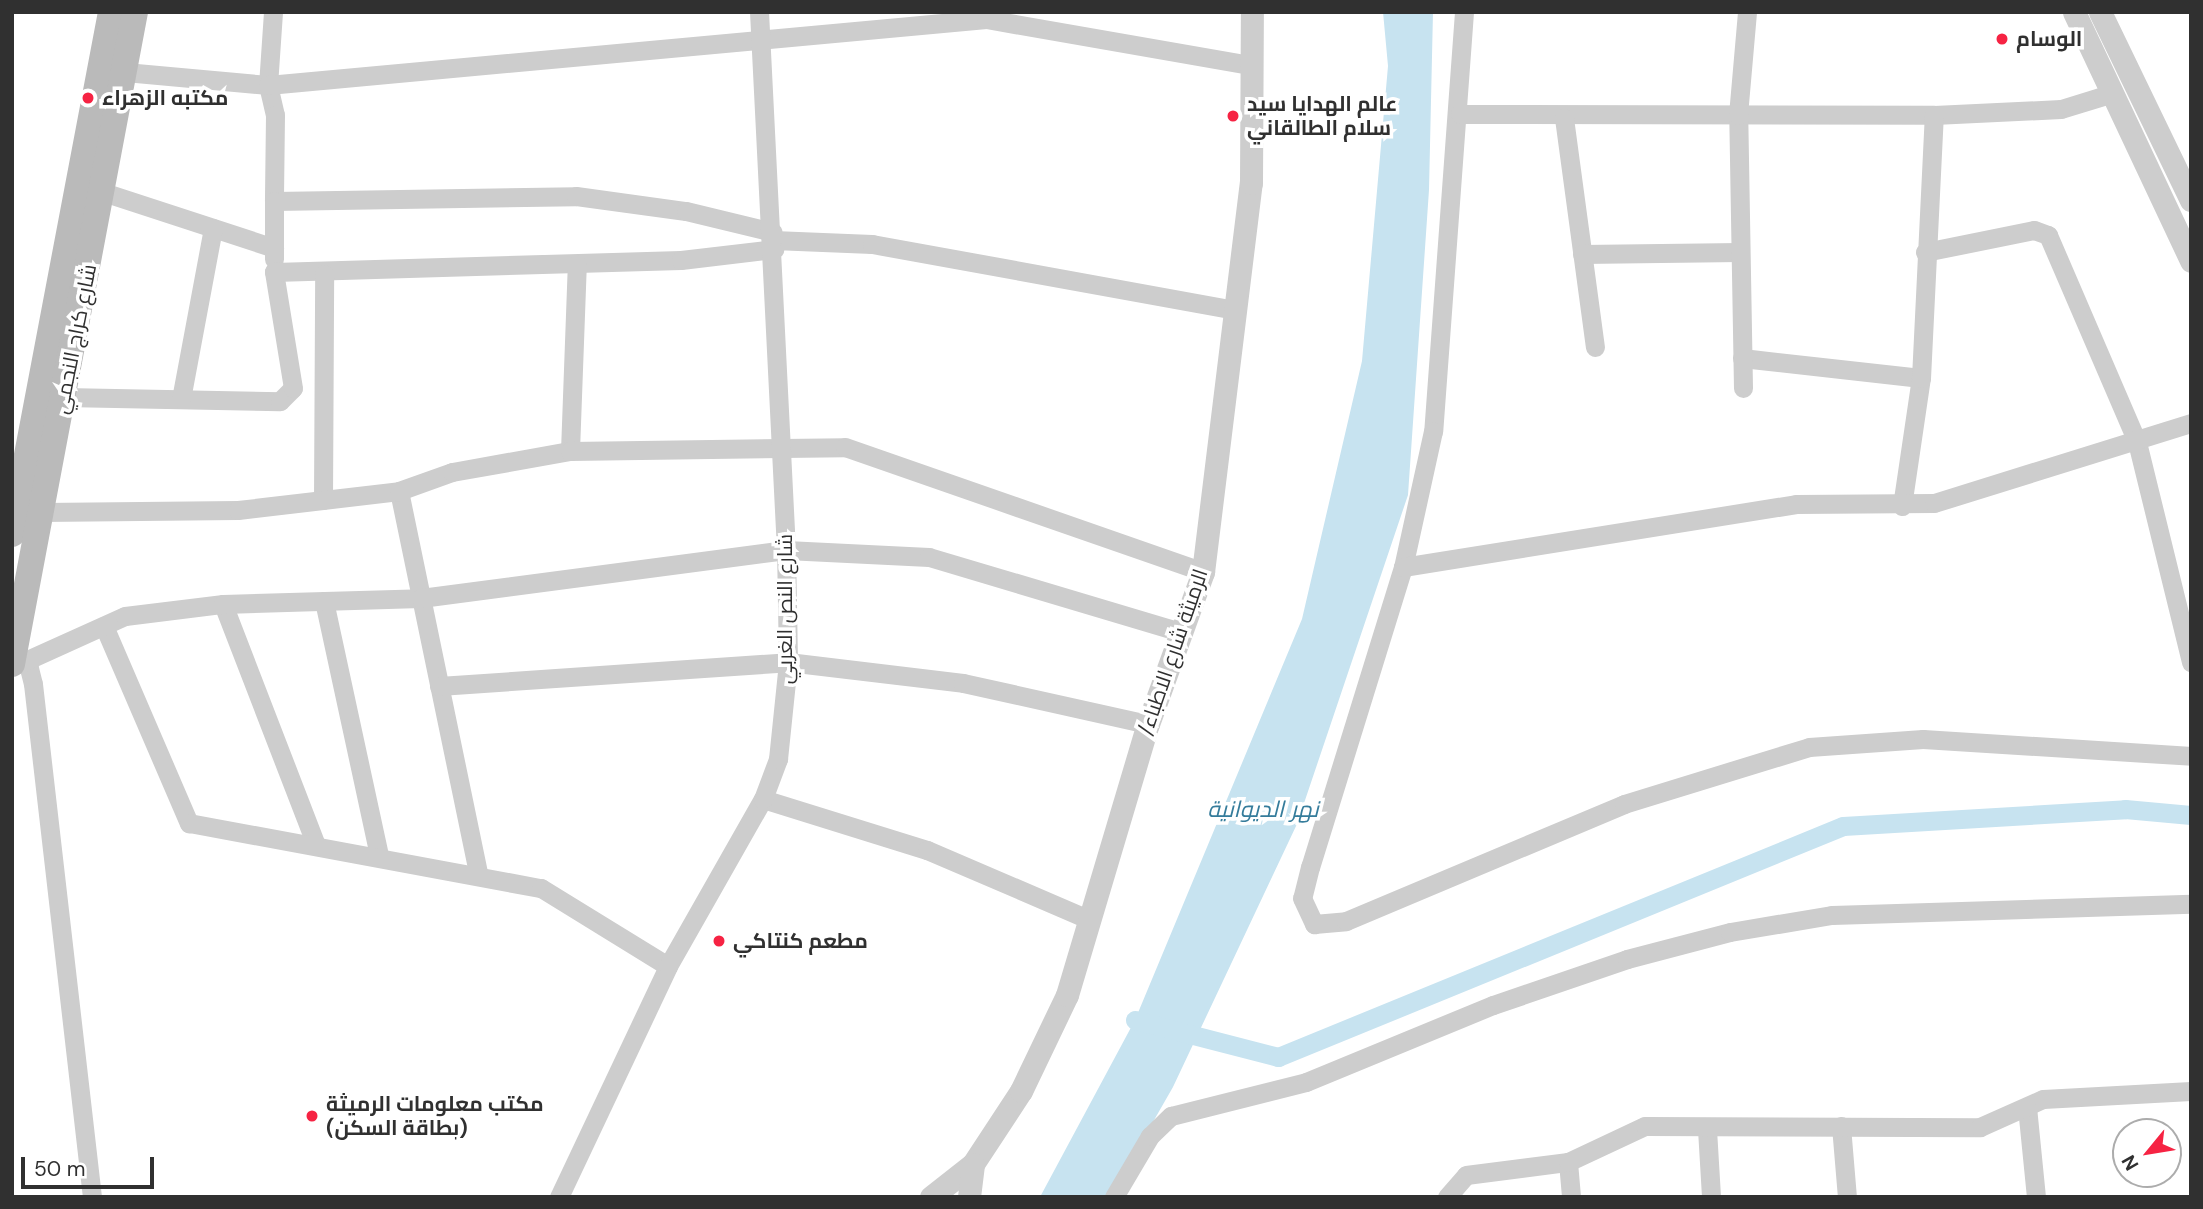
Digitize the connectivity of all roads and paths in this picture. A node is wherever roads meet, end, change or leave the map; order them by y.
1 (111, 12) edge
2 (135, 12) edge
3 (273, 12) edge
4 (759, 12) edge
5 (1252, 12) edge
6 (1464, 12) edge
7 (1747, 12) edge
8 (2074, 12) edge
9 (2100, 12) edge
10 (761, 42) junction
11 (1249, 65) junction
12 (125, 72) junction
13 (268, 86) junction
14 (2112, 93) junction
15 (1460, 114) junction
16 (1738, 115) junction
17 (1934, 115) junction
18 (1564, 118) junction
19 (103, 192) junction
20 (2191, 200) edge
21 (274, 201) junction
22 (213, 228) junction
23 (773, 240) junction
24 (274, 248) junction
25 (1740, 252) junction
26 (1925, 252) junction
27 (1582, 254) junction
28 (2191, 261) edge
29 (577, 264) junction
30 (274, 272) junction
31 (324, 274) junction
32 (1235, 310) junction
33 (1595, 347) dead end
34 (1742, 358) junction
35 (1921, 378) junction
36 (1743, 388) dead end
37 (64, 397) junction
38 (181, 399) junction
39 (2191, 423) edge
40 (2137, 442) junction
41 (783, 445) junction
42 (570, 451) junction
43 (399, 491) junction
44 (323, 500) junction
45 (1902, 506) junction
46 (42, 512) junction
47 (13, 525) edge
48 (786, 550) junction
49 (1403, 566) junction
50 (1203, 572) junction
51 (421, 598) junction
52 (324, 601) junction
53 (223, 604) junction
54 (104, 626) junction
55 (1180, 632) junction
56 (16, 660) edge
57 (788, 662) junction
58 (2191, 662) edge
59 (439, 686) junction
60 (1148, 724) junction
61 (2191, 757) edge
62 (763, 799) junction
63 (315, 843) junction
64 (379, 855) junction
65 (478, 873) junction
66 (2191, 904) edge
67 (1086, 918) junction
68 (668, 966) junction
69 (2191, 1091) edge
70 (2027, 1107) junction
71 (1841, 1126) junction
72 (1707, 1129) junction
73 (1568, 1162) junction
74 (973, 1164) junction
75 (92, 1197) edge
76 (559, 1197) edge
77 (932, 1197) edge
78 (969, 1197) edge
79 (1114, 1197) edge
80 (1447, 1197) edge
81 (1571, 1197) edge
82 (1711, 1197) edge
83 (1847, 1197) edge
84 (2036, 1197) edge

1 - 47 main road
2 - 12 main road, شارع كراج النجمي
3 - 13 street
4 - 10 street, شارع النص الغربي
5 - 11 street, /الرميثة شارع الاطباء
6 - 15 street
7 - 16 street
8 - 14 street
9 - 20 street
10 - 11 street
10 - 13 street
10 - 23 street, شارع النص الغربي
11 - 32 street, /الرميثة شارع الاطباء
12 - 13 street
12 - 19 main road, شارع كراج النجمي
13 - 21 street
14 - 17 street
14 - 28 street
15 - 18 street
15 - 49 street
16 - 17 street
16 - 18 street
16 - 25 street
17 - 26 street
18 - 27 street
19 - 22 street
19 - 37 main road, شارع كراج النجمي
21 - 23 street
21 - 24 street
22 - 24 street
22 - 38 street
23 - 29 street
23 - 32 street
23 - 41 street, شارع النص الغربي
24 - 30 street
25 - 27 street
25 - 34 street
26 - 35 street
26 - 40 street
27 - 33 street
29 - 31 street
29 - 42 street
30 - 31 street
30 - 38 street
31 - 44 street
32 - 50 street, /الرميثة شارع الاطباء
34 - 35 street
34 - 36 street
35 - 45 street
37 - 38 street
37 - 46 main road, شارع كراج النجمي
39 - 40 street
40 - 45 street
40 - 58 street
41 - 42 street
41 - 48 street, شارع النص الغربي
41 - 50 street
42 - 43 street
43 - 44 street
43 - 51 street
44 - 46 street
45 - 49 street
46 - 56 main road, شارع كراج النجمي
48 - 51 street
48 - 55 street
48 - 57 street, شارع النص الغربي
49 - 61 street
50 - 55 street, /الرميثة شارع الاطباء
51 - 52 street
51 - 59 street
52 - 53 street
52 - 64 street
53 - 54 street
53 - 63 street
54 - 56 street
54 - 63 street
55 - 60 street, /الرميثة شارع الاطباء
56 - 75 street
57 - 59 street
57 - 60 street
57 - 62 street, شارع النص الغربي
59 - 65 street
60 - 67 street, /الرميثة شارع الاطباء
62 - 67 street
62 - 68 street, شارع النص الغربي
63 - 64 street
64 - 65 street
65 - 68 street
66 - 79 street
67 - 74 street, /الرميثة شارع الاطباء
68 - 76 street, شارع النص الغربي
69 - 70 street
70 - 71 street
70 - 84 street
71 - 72 street
71 - 83 street
72 - 73 street
72 - 82 street
73 - 80 street
73 - 81 street
74 - 77 street, /الرميثة شارع الاطباء
74 - 78 street

